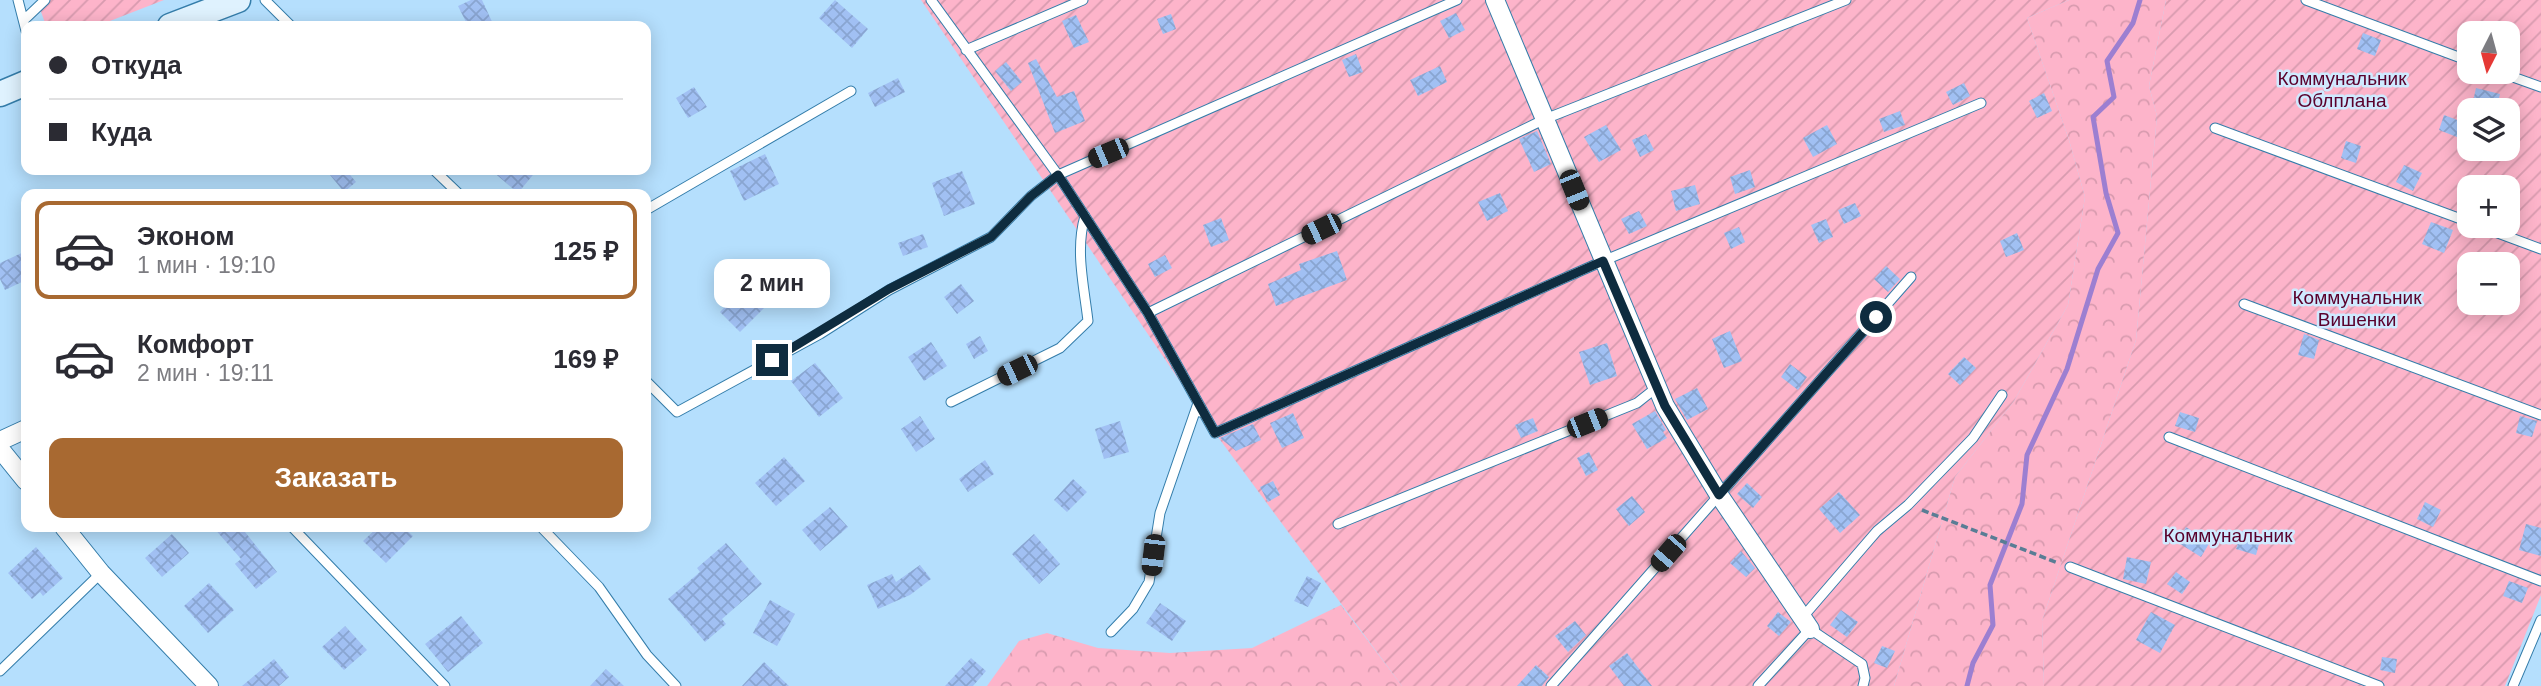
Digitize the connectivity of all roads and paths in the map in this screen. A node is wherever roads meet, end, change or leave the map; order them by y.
1 (18, 0) edge
2 (45, 0) edge
3 (238, 0) edge
4 (265, 0) edge
5 (931, 0) edge
6 (1083, 0) edge
7 (1457, 0) edge
8 (1495, 0) edge
9 (1846, 0) edge
10 (2306, 0) edge
11 (24, 20) joint
12 (183, 21) edge
13 (286, 21) edge
14 (966, 50) junction
15 (2457, 57) edge
16 (2520, 80) edge
17 (21, 85) edge
18 (2541, 88) edge
19 (851, 91) dead end
20 (0, 94) edge
21 (1981, 103) dead end
22 (1545, 120) junction
23 (2215, 128) dead end
24 (439, 175) edge
25 (1058, 175) junction
26 (454, 189) edge
27 (651, 207) edge
28 (1085, 216) junction
29 (2457, 218) edge
30 (2513, 238) edge
31 (2541, 248) edge
32 (1603, 261) junction
33 (1911, 277) dead end
34 (2244, 304) dead end
35 (1148, 313) junction
36 (651, 386) edge
37 (1656, 387) junction
38 (2002, 395) dead end
39 (951, 402) dead end
40 (2541, 415) edge
41 (21, 431) edge
42 (1215, 433) junction
43 (2169, 437) dead end
44 (0, 441) edge
45 (0, 449) edge
46 (21, 475) edge
47 (1719, 495) junction
48 (1908, 505) junction
49 (1338, 524) dead end
50 (68, 532) edge
51 (297, 532) edge
52 (546, 532) edge
53 (2070, 567) joint
54 (102, 573) junction
55 (2541, 581) edge
56 (2541, 620) edge
57 (1806, 624) junction
58 (1111, 632) dead end
59 (0, 671) edge
60 (209, 686) edge
61 (445, 686) edge
62 (676, 686) edge
63 (1551, 686) edge
64 (1758, 686) edge
65 (1863, 686) edge
66 (2379, 686) edge
67 (2513, 686) edge

1 - 11 lane
2 - 11 lane
3 - 12 main road
4 - 13 lane
5 - 14 lane
6 - 14 lane
7 - 25 lane
8 - 22 street
9 - 22 lane
10 - 15 lane
14 - 25 lane
16 - 18 lane
17 - 20 main road
19 - 27 lane
21 - 32 lane
22 - 32 street
22 - 35 lane
23 - 29 lane
24 - 26 lane
25 - 28 lane
25 - 36 lane
28 - 35 lane
28 - 39 lane
30 - 31 lane
32 - 37 street
32 - 42 lane
33 - 47 lane
34 - 40 lane
35 - 42 lane
37 - 47 street
37 - 49 lane
38 - 48 lane
41 - 44 street
42 - 58 lane
43 - 55 lane
45 - 46 street
47 - 57 street
47 - 63 lane
48 - 53 path
48 - 57 lane
50 - 54 street
51 - 61 lane
52 - 62 lane
53 - 66 lane
54 - 59 lane
54 - 60 street
56 - 67 lane
57 - 64 lane
57 - 65 lane

